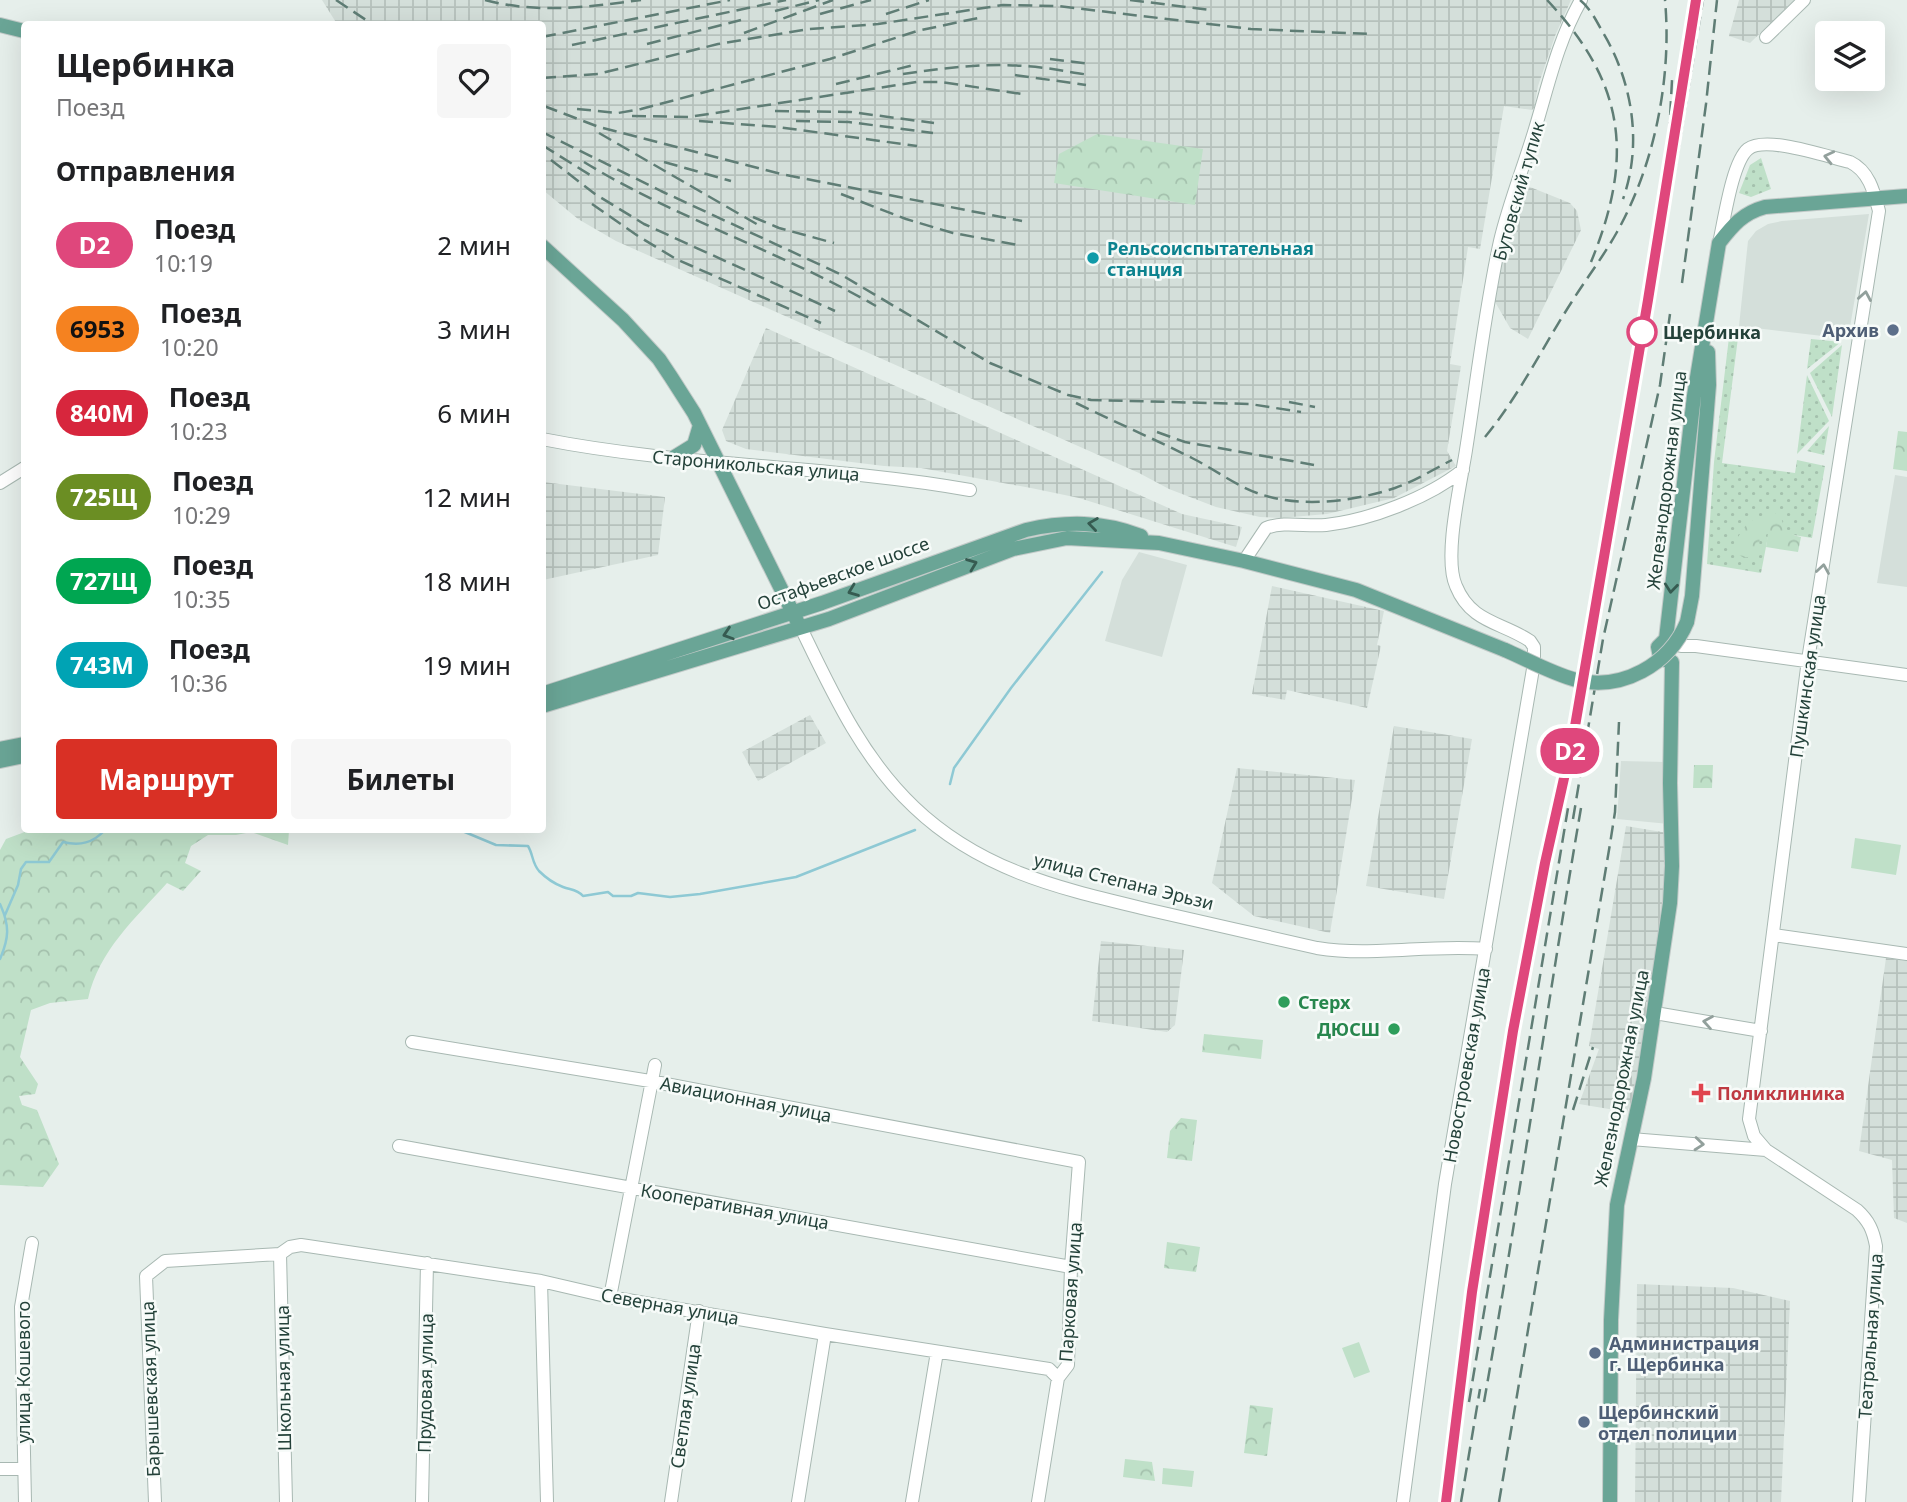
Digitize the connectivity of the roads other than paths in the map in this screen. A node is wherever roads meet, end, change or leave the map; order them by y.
1 (1581, 0) edge
2 (1804, 0) edge
3 (0, 25) edge
4 (21, 30) edge
5 (1766, 37) dead end
6 (1907, 196) edge
7 (1875, 198) junction
8 (1719, 243) junction
9 (546, 250) edge
10 (1707, 326) junction
11 (700, 425) junction
12 (546, 440) edge
13 (673, 458) junction
14 (720, 464) junction
15 (21, 470) edge
16 (1463, 470) junction
17 (0, 483) edge
18 (970, 490) dead end
19 (1159, 543) junction
20 (1244, 561) junction
21 (793, 612) junction
22 (801, 628) junction
23 (1666, 639) junction
24 (1681, 646) junction
25 (1808, 660) junction
26 (1672, 662) junction
27 (1907, 676) edge
28 (546, 693) edge
29 (546, 705) edge
30 (21, 745) edge
31 (0, 750) edge
32 (21, 757) edge
33 (0, 761) edge
34 (1774, 935) junction
35 (1486, 949) junction
36 (1907, 954) edge
37 (1655, 1013) junction
38 (1761, 1031) junction
39 (412, 1042) dead end
40 (654, 1065) dead end
41 (650, 1081) junction
42 (1632, 1139) junction
43 (399, 1146) dead end
44 (1766, 1150) junction
45 (1079, 1162) joint
46 (632, 1187) junction
47 (32, 1244) dead end
48 (280, 1254) junction
49 (427, 1263) junction
50 (1072, 1267) junction
51 (146, 1276) joint
52 (541, 1281) junction
53 (610, 1297) junction
54 (699, 1311) junction
55 (825, 1334) junction
56 (937, 1352) junction
57 (1058, 1378) junction
58 (0, 1469) edge
59 (24, 1469) junction
60 (25, 1502) edge
61 (155, 1502) edge
62 (286, 1502) edge
63 (422, 1502) edge
64 (547, 1502) edge
65 (671, 1502) edge
66 (798, 1502) edge
67 (912, 1502) edge
68 (1038, 1502) edge
69 (1403, 1502) edge
70 (1610, 1502) edge
71 (1859, 1502) edge

1 - 16 street, Бутовский тупик
2 - 5 street
3 - 4 main road
6 - 7 main road
7 - 8 main road
7 -> 8 street
25 -> 7 street, Пушкинская улица
8 - 10 main road, Железнодорожная улица
9 - 11 main road, улица Степана Эрьзи
10 - 20 main road, Остафьевское шоссе, bridge
10 -> 23 main road, Железнодорожная улица
11 - 13 main road
11 - 14 main road, улица Степана Эрьзи
12 - 13 street, Староникольская улица
13 - 14 street, Староникольская улица
14 - 18 street, Староникольская улица
14 - 21 main road, улица Степана Эрьзи
15 - 17 street
16 - 20 street
16 - 35 street, Новостроевская улица
19 - 20 main road, Остафьевское шоссе
19 -> 21 main road, Остафьевское шоссе
22 -> 19 main road, Остафьевское шоссе
21 - 22 main road, улица Степана Эрьзи
21 -> 28 main road, Остафьевское шоссе
22 - 29 main road, Остафьевское шоссе
22 - 35 street, улица Степана Эрьзи
23 - 24 main road
23 - 26 main road, Железнодорожная улица
24 - 25 street
24 - 26 main road, Железнодорожная улица
25 - 27 street
25 - 34 street, Пушкинская улица
26 - 37 main road, Железнодорожная улица
30 - 31 main road
32 - 33 main road
34 - 36 street
34 - 38 street, Пушкинская улица
35 - 69 street, Новостроевская улица
38 -> 37 street
37 - 42 main road, Железнодорожная улица
38 - 44 street, Пушкинская улица
39 - 41 street, Авиационная улица
40 - 41 street
41 - 45 street, Авиационная улица
41 - 46 street
42 -> 44 street, Театральная улица
42 - 70 main road, Железнодорожная улица
43 - 46 street, Кооперативная улица
44 - 71 street, Театральная улица
45 - 50 street, Парковая улица
46 - 50 street, Кооперативная улица
46 - 53 street
47 - 59 street, улица Кошевого
48 - 49 street, Северная улица
48 - 51 street, Северная улица
48 - 62 street, Школьная улица
49 - 52 street, Северная улица
49 - 63 street, Прудовая улица
50 - 57 street, Парковая улица
51 - 61 street, Барышевская улица
52 - 53 street, Северная улица
52 - 64 street
53 - 54 street, Северная улица
54 - 55 street, Северная улица
54 - 65 street, Светлая улица
55 - 56 street, Северная улица
55 - 66 street
56 - 57 street, Северная улица
56 - 67 street
57 - 68 street, Парковая улица
58 - 59 street
59 - 60 street, улица Кошевого

